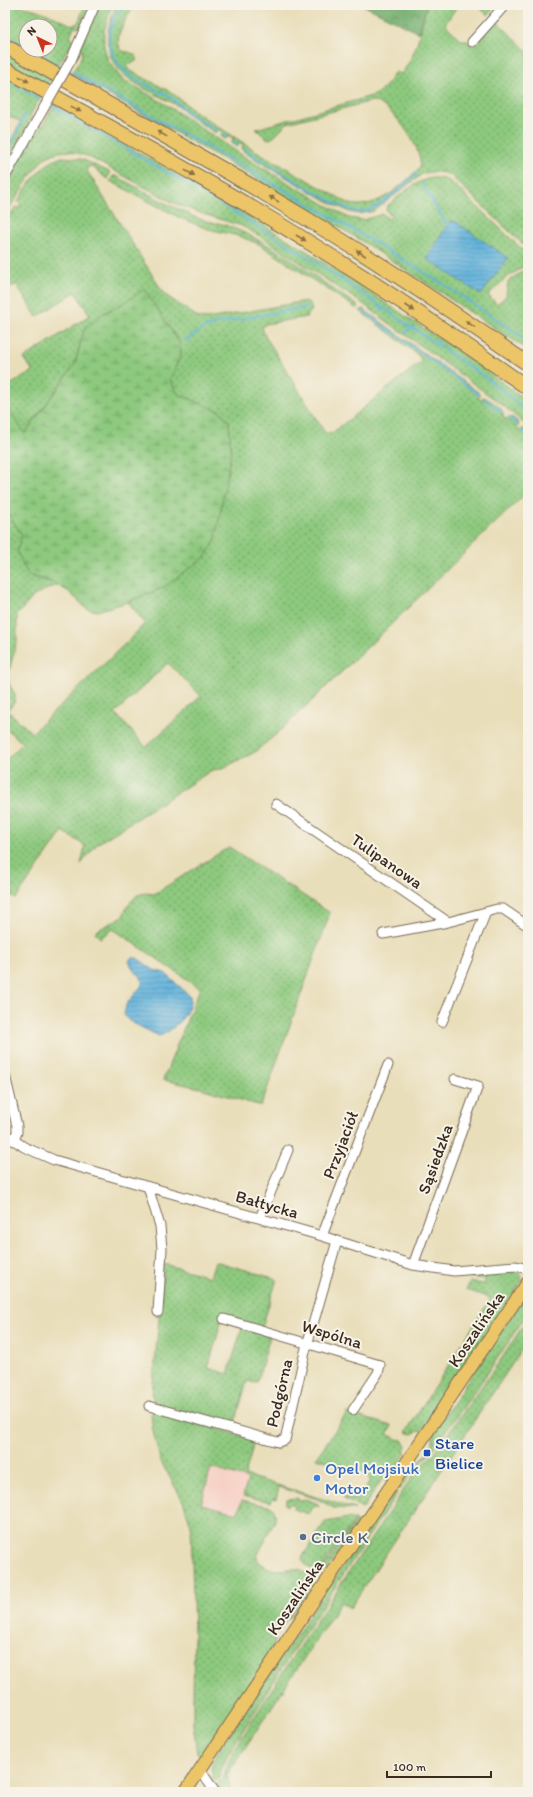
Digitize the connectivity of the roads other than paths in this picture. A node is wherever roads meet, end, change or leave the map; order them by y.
1 (95, 5) edge
2 (505, 5) edge
3 (472, 42) dead end
4 (5, 46) edge
5 (5, 69) edge
6 (5, 177) edge
7 (502, 346) junction
8 (528, 360) edge
9 (491, 362) junction
10 (528, 364) edge
11 (528, 388) edge
12 (528, 395) edge
13 (276, 804) dead end
14 (486, 912) junction
15 (448, 922) junction
16 (528, 926) edge
17 (383, 934) dead end
18 (442, 1022) dead end
19 (388, 1065) dead end
20 (5, 1075) edge
21 (455, 1079) dead end
22 (5, 1134) edge
23 (14, 1141) junction
24 (288, 1150) dead end
25 (148, 1186) junction
26 (260, 1218) junction
27 (322, 1236) junction
28 (337, 1241) junction
29 (413, 1265) junction
30 (528, 1269) edge
31 (528, 1282) edge
32 (158, 1312) dead end
33 (224, 1319) dead end
34 (308, 1344) junction
35 (149, 1406) dead end
36 (353, 1410) dead end
37 (199, 1771) junction
38 (185, 1792) edge
39 (215, 1792) edge

1 - 6 street, bridge
2 - 3 street
7 -> 4 highway
5 -> 9 highway
7 - 8 highway
7 - 10 highway
9 - 11 highway
9 - 12 highway
13 - 15 street, Tulipanowa
14 - 15 street
14 - 16 street
14 - 18 street
15 - 17 street
19 - 27 street, Przyjaciół
20 - 23 street
21 - 29 street, Sąsiedzka
22 - 23 street, Bałtycka
23 - 25 street, Bałtycka
24 - 26 street
25 - 26 street, Bałtycka
25 - 32 street
26 - 27 street, Bałtycka
27 - 28 street, Bałtycka
28 - 29 street, Bałtycka
28 - 34 street, Podgórna
29 - 30 street, Bałtycka
31 - 37 main road, Koszalińska
33 - 34 street, Wspólna
34 - 35 street, Podgórna
34 - 36 street, Wspólna
37 - 38 main road, Koszalińska
37 - 39 street

